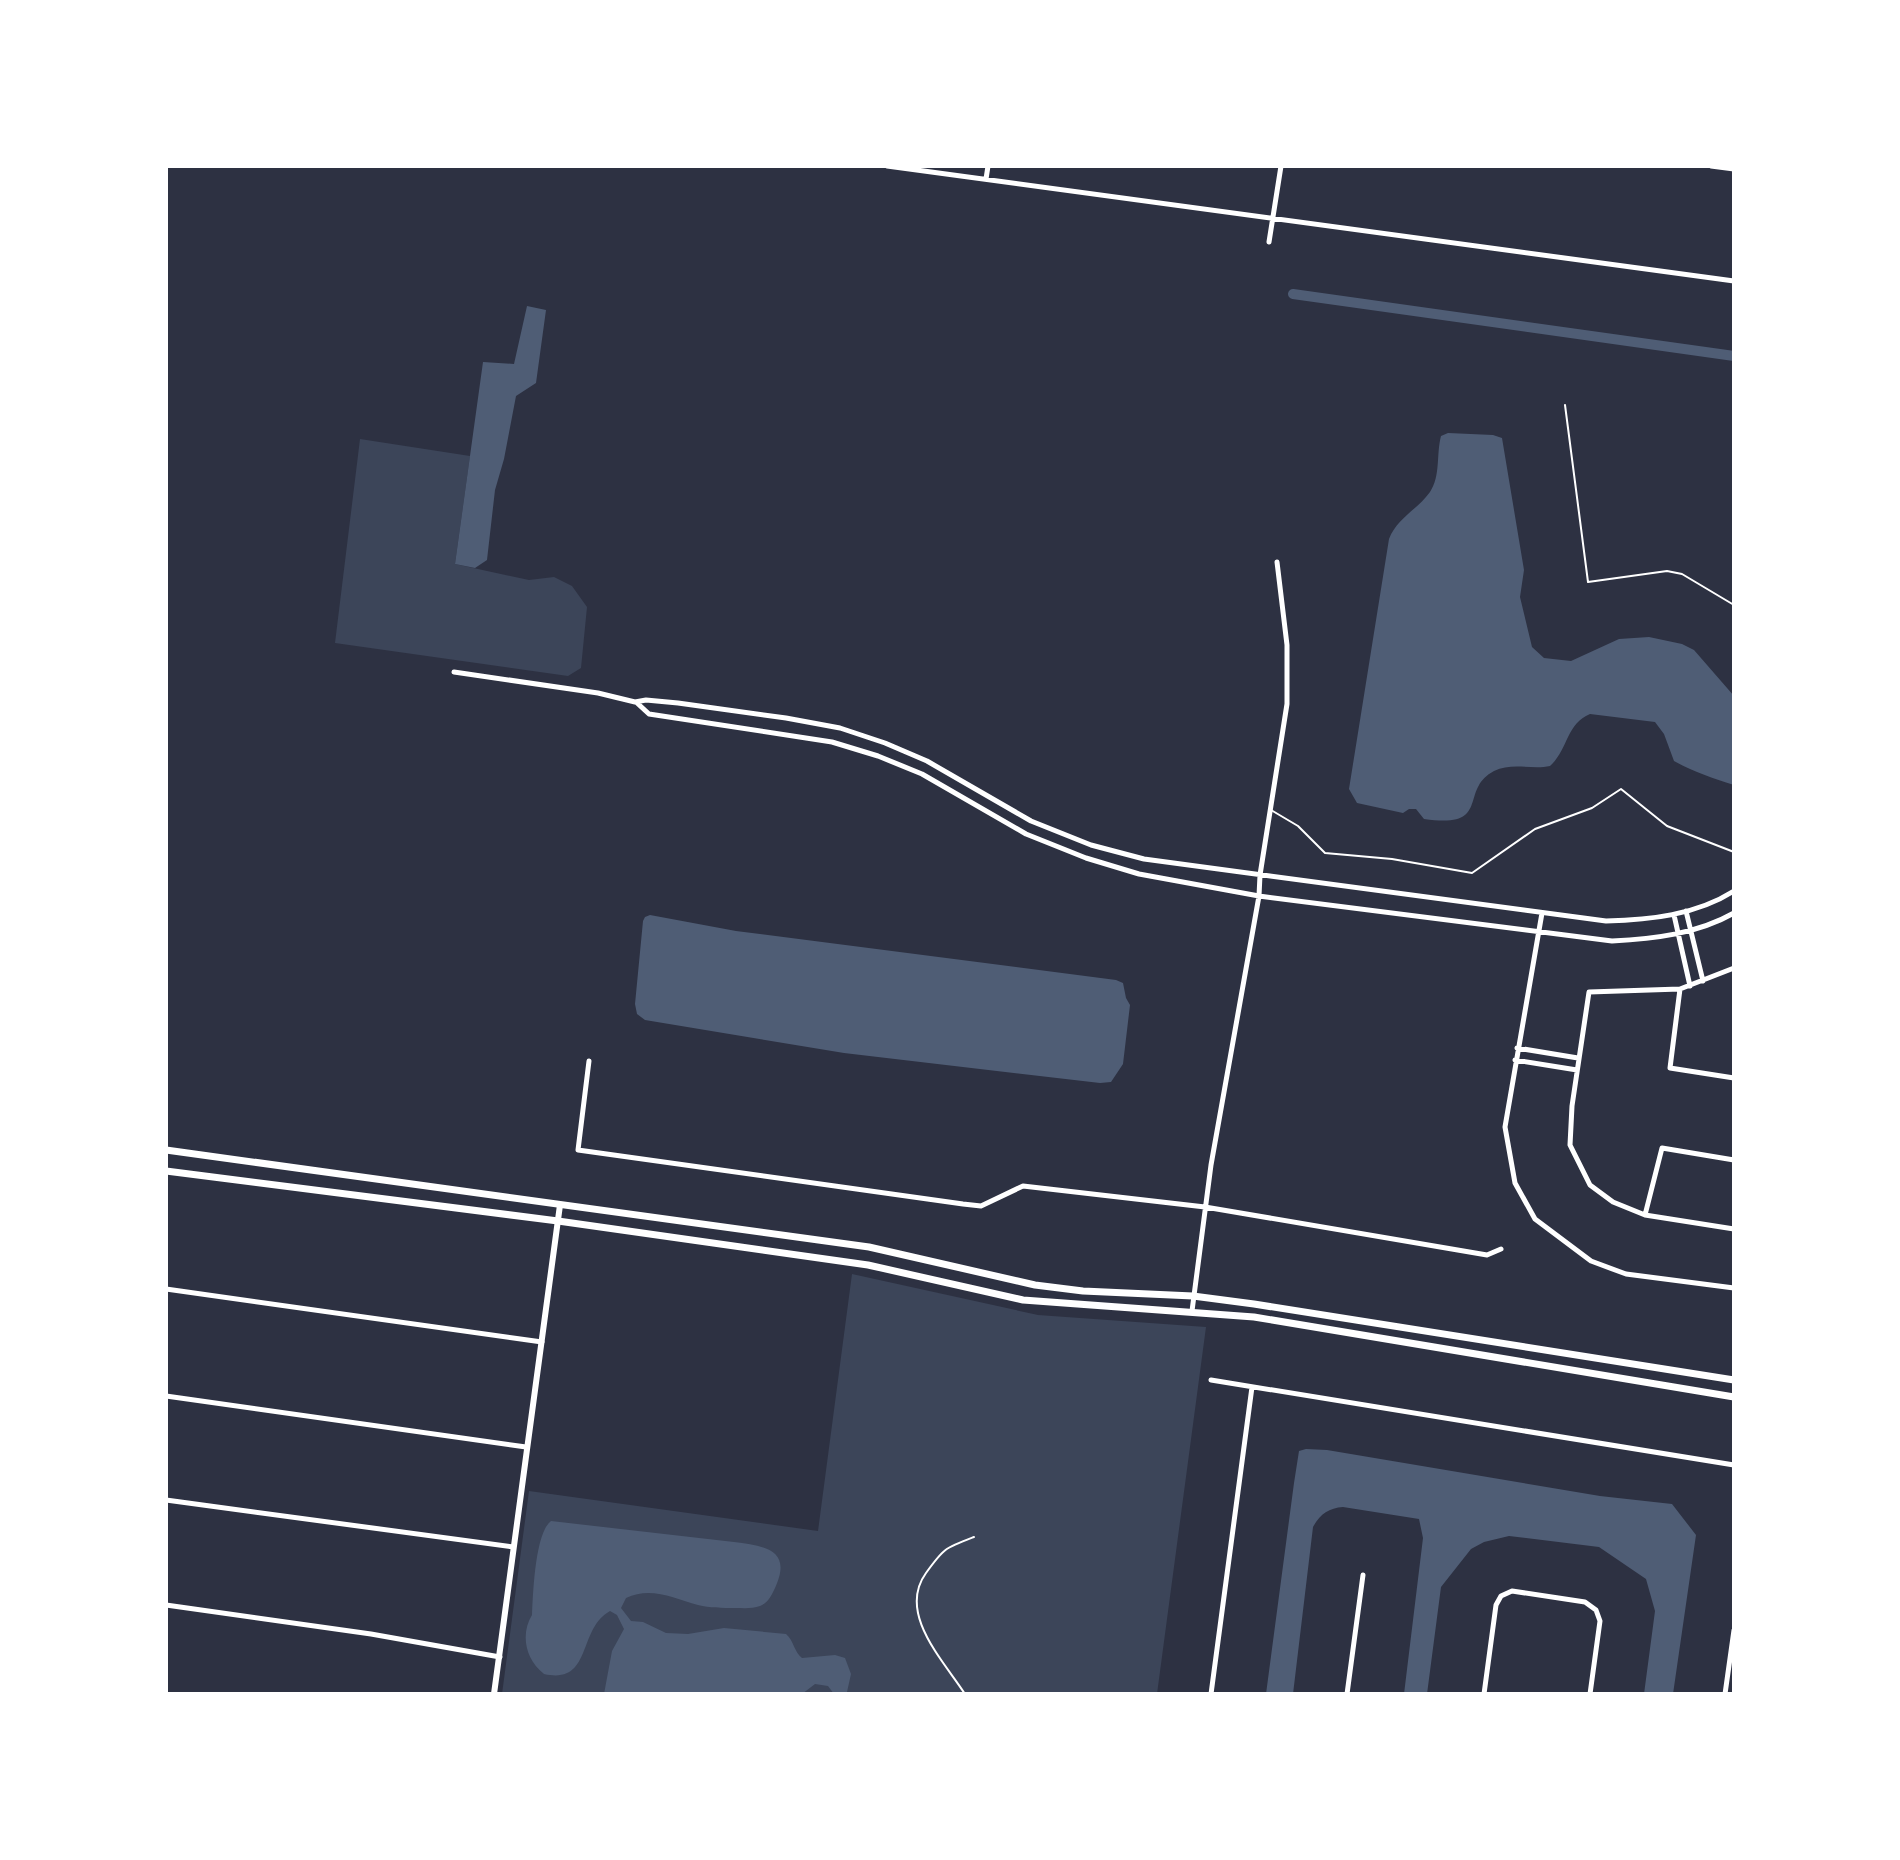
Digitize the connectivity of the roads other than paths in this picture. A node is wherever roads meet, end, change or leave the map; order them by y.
1 (887, 166) edge
2 (968, 166) edge
3 (988, 166) edge
4 (1281, 166) edge
5 (1711, 166) edge
6 (1734, 169) edge
7 (966, 176) junction
8 (986, 179) junction
9 (1273, 220) junction
10 (1269, 242) dead end
11 (1734, 281) edge
12 (1565, 405) dead end
13 (1277, 562) dead end
14 (1734, 605) edge
15 (454, 672) dead end
16 (635, 702) junction
17 (1270, 809) junction
18 (1734, 852) edge
19 (1260, 875) junction
20 (1734, 891) edge
21 (1259, 896) junction
22 (1686, 911) junction
23 (1542, 913) junction
24 (1734, 913) edge
25 (1674, 915) junction
26 (1691, 929) junction
27 (1539, 931) junction
28 (1679, 933) junction
29 (1734, 968) edge
30 (1703, 981) junction
31 (1690, 986) junction
32 (1680, 989) junction
33 (1517, 1048) junction
34 (1578, 1058) junction
35 (1515, 1060) junction
36 (589, 1061) dead end
37 (1577, 1070) junction
38 (1734, 1078) edge
39 (166, 1150) edge
40 (1734, 1160) edge
41 (246, 1161) junction
42 (166, 1171) edge
43 (243, 1181) junction
44 (560, 1205) junction
45 (1205, 1207) junction
46 (1645, 1215) junction
47 (558, 1221) junction
48 (1734, 1229) edge
49 (1501, 1249) dead end
50 (1734, 1288) edge
51 (166, 1289) edge
52 (1193, 1296) junction
53 (1192, 1311) junction
54 (542, 1342) junction
55 (1211, 1380) dead end
56 (1734, 1380) edge
57 (1252, 1387) junction
58 (166, 1396) edge
59 (1734, 1397) edge
60 (526, 1447) junction
61 (1734, 1465) edge
62 (166, 1500) edge
63 (974, 1537) dead end
64 (513, 1547) junction
65 (1363, 1575) dead end
66 (166, 1605) edge
67 (1734, 1630) edge
68 (500, 1657) junction
69 (494, 1694) edge
70 (965, 1694) edge
71 (1211, 1694) edge
72 (1347, 1694) edge
73 (1484, 1694) edge
74 (1590, 1694) edge
75 (1725, 1694) edge

1 - 7 street
2 - 7 street
3 - 8 street
4 - 9 street
5 - 6 street
7 - 8 street
8 - 9 street
9 - 10 street
9 - 11 street
12 - 14 lane
13 - 17 street
15 - 16 street
16 - 19 street
16 - 21 street
17 - 18 lane
17 - 19 street
19 - 21 street
19 - 23 street
20 - 22 street
21 - 27 street
21 - 45 street
22 - 25 street
22 - 26 street
23 - 25 street
23 - 27 street
24 - 26 street
25 - 28 street
26 - 28 street
26 - 30 street
27 - 28 street
27 - 33 street
28 - 31 street
29 - 30 street
30 - 31 street
31 - 32 street
32 - 34 street
32 - 38 street
33 - 34 street
33 - 35 street
34 - 37 street
35 - 37 street
35 - 50 street
36 - 45 street
37 - 46 street
39 - 41 main road
40 - 46 street
41 - 43 main road
41 - 44 main road
42 - 43 main road
43 - 47 main road
44 - 47 street
44 - 52 main road
45 - 49 street
45 - 52 street
46 - 48 street
47 - 53 main road
47 - 54 street
51 - 54 street
52 - 53 street
52 - 56 main road
53 - 59 main road
54 - 60 street
55 - 57 street
57 - 61 street
57 - 71 street
58 - 60 street
60 - 64 street
62 - 64 street
63 - 70 lane
64 - 68 street
65 - 72 street
66 - 68 street
67 - 75 street
68 - 69 street
73 - 74 street

